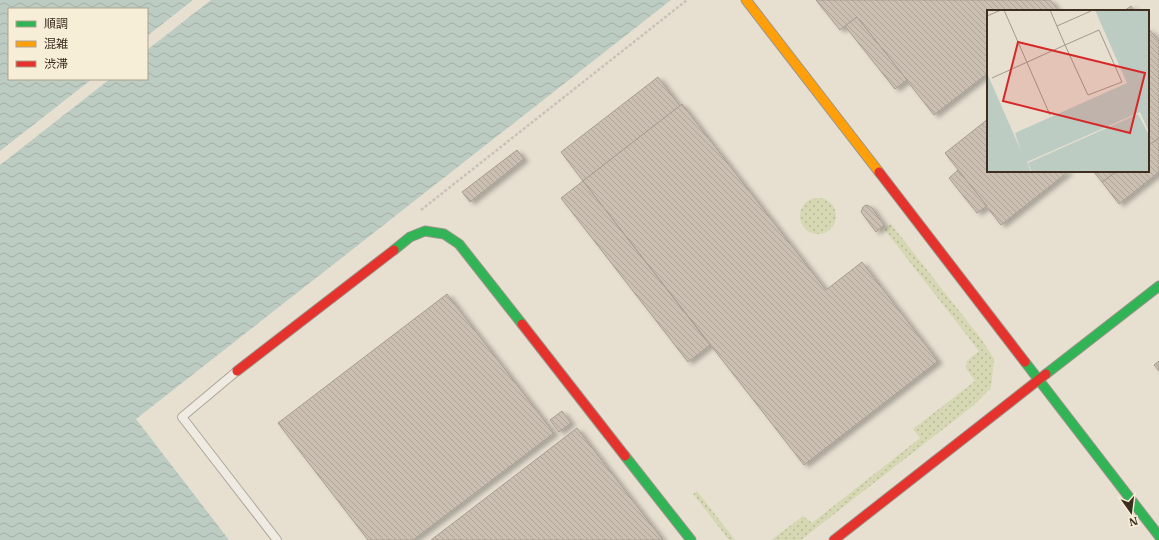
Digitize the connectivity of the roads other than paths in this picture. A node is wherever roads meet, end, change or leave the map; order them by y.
1 (746, 0) edge
2 (1159, 286) edge
3 (237, 371) joint
4 (1038, 380) junction
5 (1159, 536) edge
6 (277, 540) edge
7 (691, 540) edge
8 (834, 540) edge

1 - 4 street
2 - 4 street
3 - 6 lane
3 - 7 street
4 - 5 street
4 - 8 street

